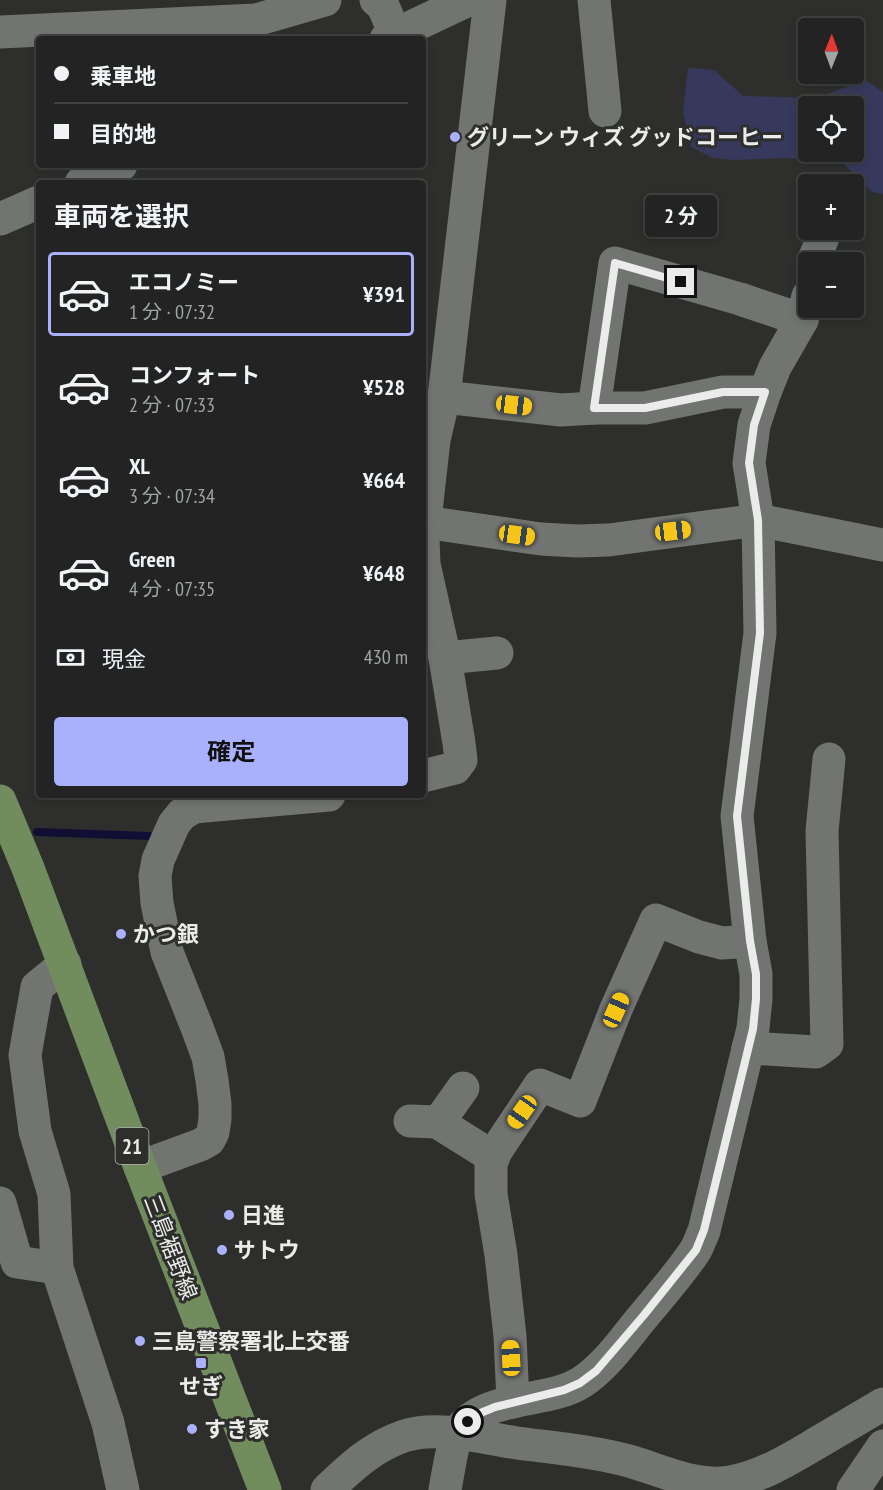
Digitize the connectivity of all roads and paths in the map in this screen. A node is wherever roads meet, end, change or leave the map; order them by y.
1 (325, 0) edge
2 (376, 0) edge
3 (468, 0) edge
4 (490, 0) edge
5 (594, 0) edge
6 (142, 13) edge
7 (0, 32) edge
8 (390, 36) edge
9 (392, 36) edge
10 (605, 111) dead end
11 (114, 168) edge
12 (88, 180) edge
13 (36, 203) edge
14 (0, 219) edge
15 (798, 307) edge
16 (800, 318) edge
17 (765, 392) junction
18 (444, 397) junction
19 (594, 408) junction
20 (426, 508) edge
21 (758, 520) junction
22 (426, 533) edge
23 (883, 545) edge
24 (426, 573) edge
25 (497, 653) dead end
26 (445, 658) junction
27 (829, 759) dead end
28 (426, 775) edge
29 (295, 798) edge
30 (0, 801) edge
31 (169, 809) edge
32 (750, 941) junction
33 (65, 964) junction
34 (748, 1048) junction
35 (463, 1088) dead end
36 (493, 1157) junction
37 (140, 1167) junction
38 (0, 1203) edge
39 (57, 1268) junction
40 (513, 1402) junction
41 (883, 1404) edge
42 (456, 1434) junction
43 (883, 1446) edge
44 (123, 1490) edge
45 (266, 1490) edge
46 (327, 1490) edge
47 (445, 1490) edge
48 (853, 1490) edge

1 - 6 street
2 - 8 street
3 - 9 street
4 - 18 street
5 - 10 street
6 - 7 street
11 - 12 street
13 - 14 street
15 - 19 street
16 - 17 street
17 - 19 street
17 - 21 street
18 - 19 street
18 - 20 street
21 - 22 street
21 - 23 street
21 - 32 street
24 - 26 street
25 - 26 street
26 - 28 street
27 - 34 street
29 - 31 street
30 - 33 main road, 三島裾野線 / 21
31 - 37 street
32 - 34 street
32 - 36 street
33 - 37 main road, 三島裾野線 / 21
33 - 39 street
34 - 40 street
35 - 36 street
36 - 40 street
37 - 45 main road, 三島裾野線 / 21
38 - 39 street
39 - 44 street
40 - 42 street
41 - 42 street
42 - 46 street
42 - 47 street
43 - 48 street

